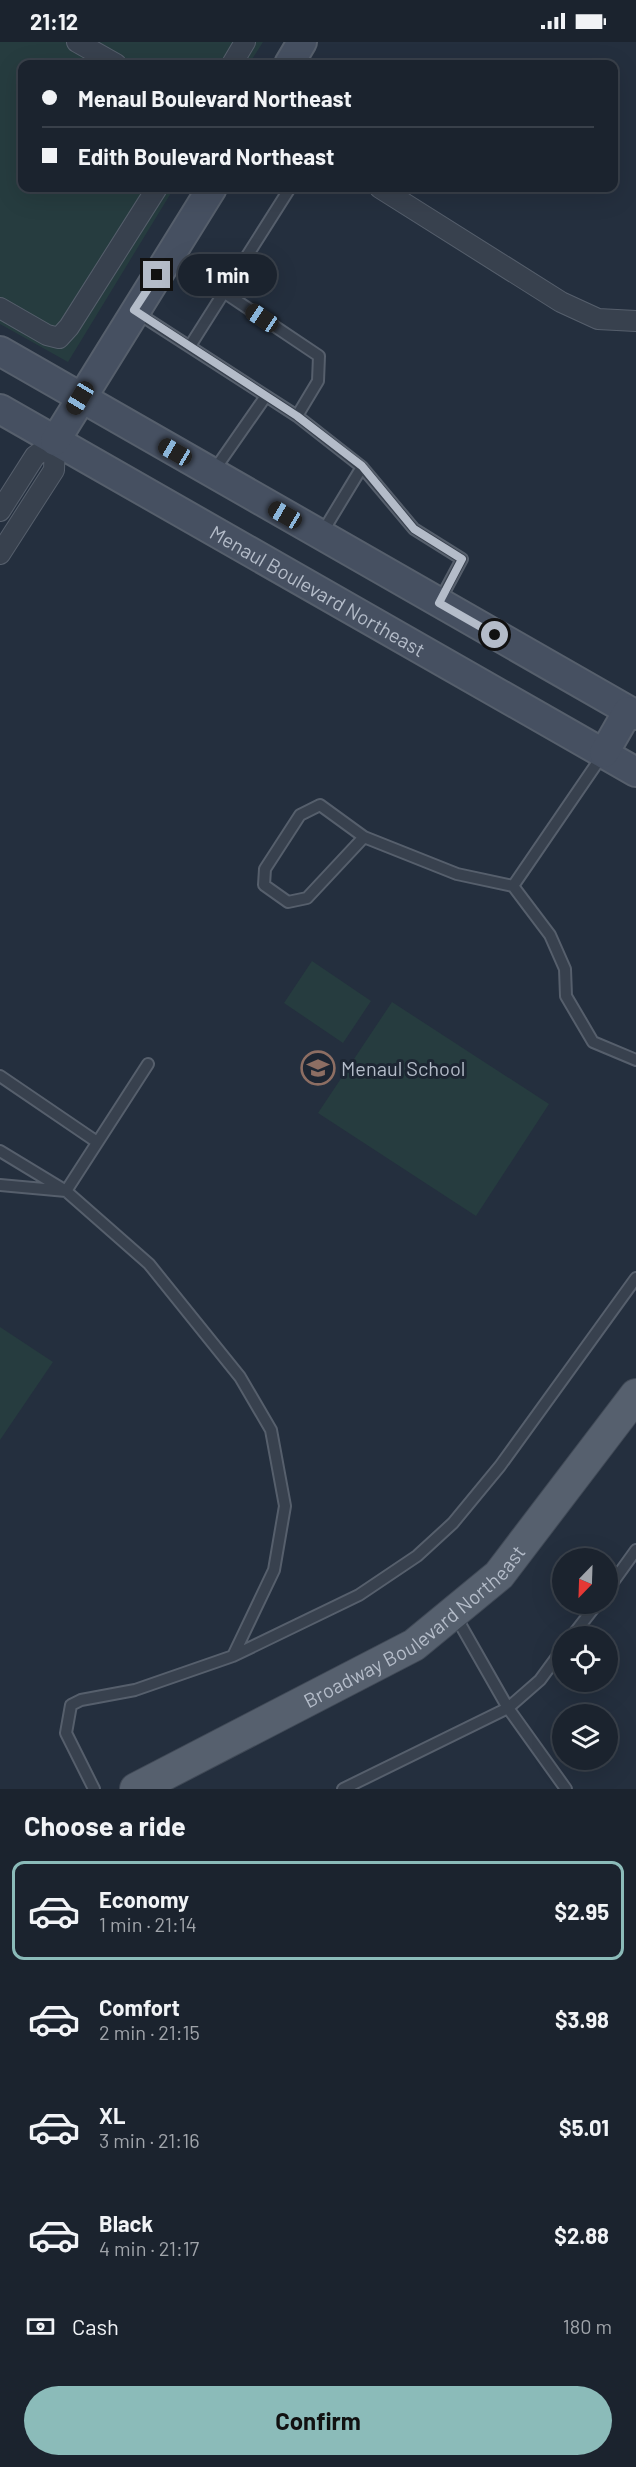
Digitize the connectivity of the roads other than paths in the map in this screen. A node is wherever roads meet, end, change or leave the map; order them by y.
1 (77, 42) edge
2 (245, 42) edge
3 (302, 42) edge
4 (109, 60) edge
5 (234, 60) edge
6 (291, 60) edge
7 (153, 192) edge
8 (209, 192) edge
9 (288, 192) edge
10 (386, 192) edge
11 (225, 293) junction
12 (0, 308) edge
13 (134, 310) junction
14 (636, 321) edge
15 (190, 346) junction
16 (0, 351) edge
17 (266, 396) junction
18 (80, 398) junction
19 (0, 410) edge
20 (297, 416) junction
21 (55, 441) junction
22 (362, 466) junction
23 (213, 474) junction
24 (0, 511) edge
25 (6, 530) edge
26 (321, 536) junction
27 (0, 554) edge
28 (439, 603) junction
29 (632, 713) edge
30 (604, 753) junction
31 (636, 772) edge
32 (364, 837) junction
33 (513, 886) junction
34 (636, 1060) edge
35 (148, 1064) dead end
36 (0, 1076) edge
37 (97, 1142) junction
38 (0, 1151) edge
39 (0, 1185) edge
40 (66, 1191) junction
41 (636, 1278) edge
42 (636, 1395) edge
43 (636, 1550) edge
44 (618, 1575) edge
45 (454, 1612) junction
46 (589, 1614) edge
47 (580, 1626) edge
48 (233, 1656) junction
49 (552, 1664) edge
50 (508, 1708) junction
51 (94, 1789) edge
52 (136, 1789) edge
53 (343, 1789) edge
54 (566, 1789) edge

1 - 4 street
2 - 5 street
3 - 6 main road
7 - 12 street
8 - 13 main road
9 - 11 lane
10 - 14 street
11 - 15 lane
11 - 20 lane
13 - 15 lane
13 - 18 main road
15 - 17 lane
16 - 18 main road
17 - 20 lane
17 - 23 lane
18 - 21 main road
18 - 23 main road
19 - 21 main road, Menaul Boulevard Northeast
20 - 22 lane
21 - 24 street
21 - 25 street
21 - 30 main road, Menaul Boulevard Northeast
22 - 26 lane
22 - 28 lane
23 - 26 main road
25 - 27 street
26 - 28 main road
28 - 29 main road
29 - 30 main road
30 - 31 main road, Menaul Boulevard Northeast
30 - 33 lane
32 - 32 lane
32 - 33 lane
33 - 34 lane
35 - 37 lane
36 - 37 lane
37 - 40 lane
38 - 40 lane
39 - 40 lane
40 - 48 lane
41 - 48 lane
42 - 45 main road, Broadway Boulevard Northeast
43 - 44 lane
45 - 50 lane
45 - 52 main road, Broadway Boulevard Northeast
46 - 47 lane
48 - 51 lane
49 - 50 lane
50 - 53 lane
50 - 54 lane

